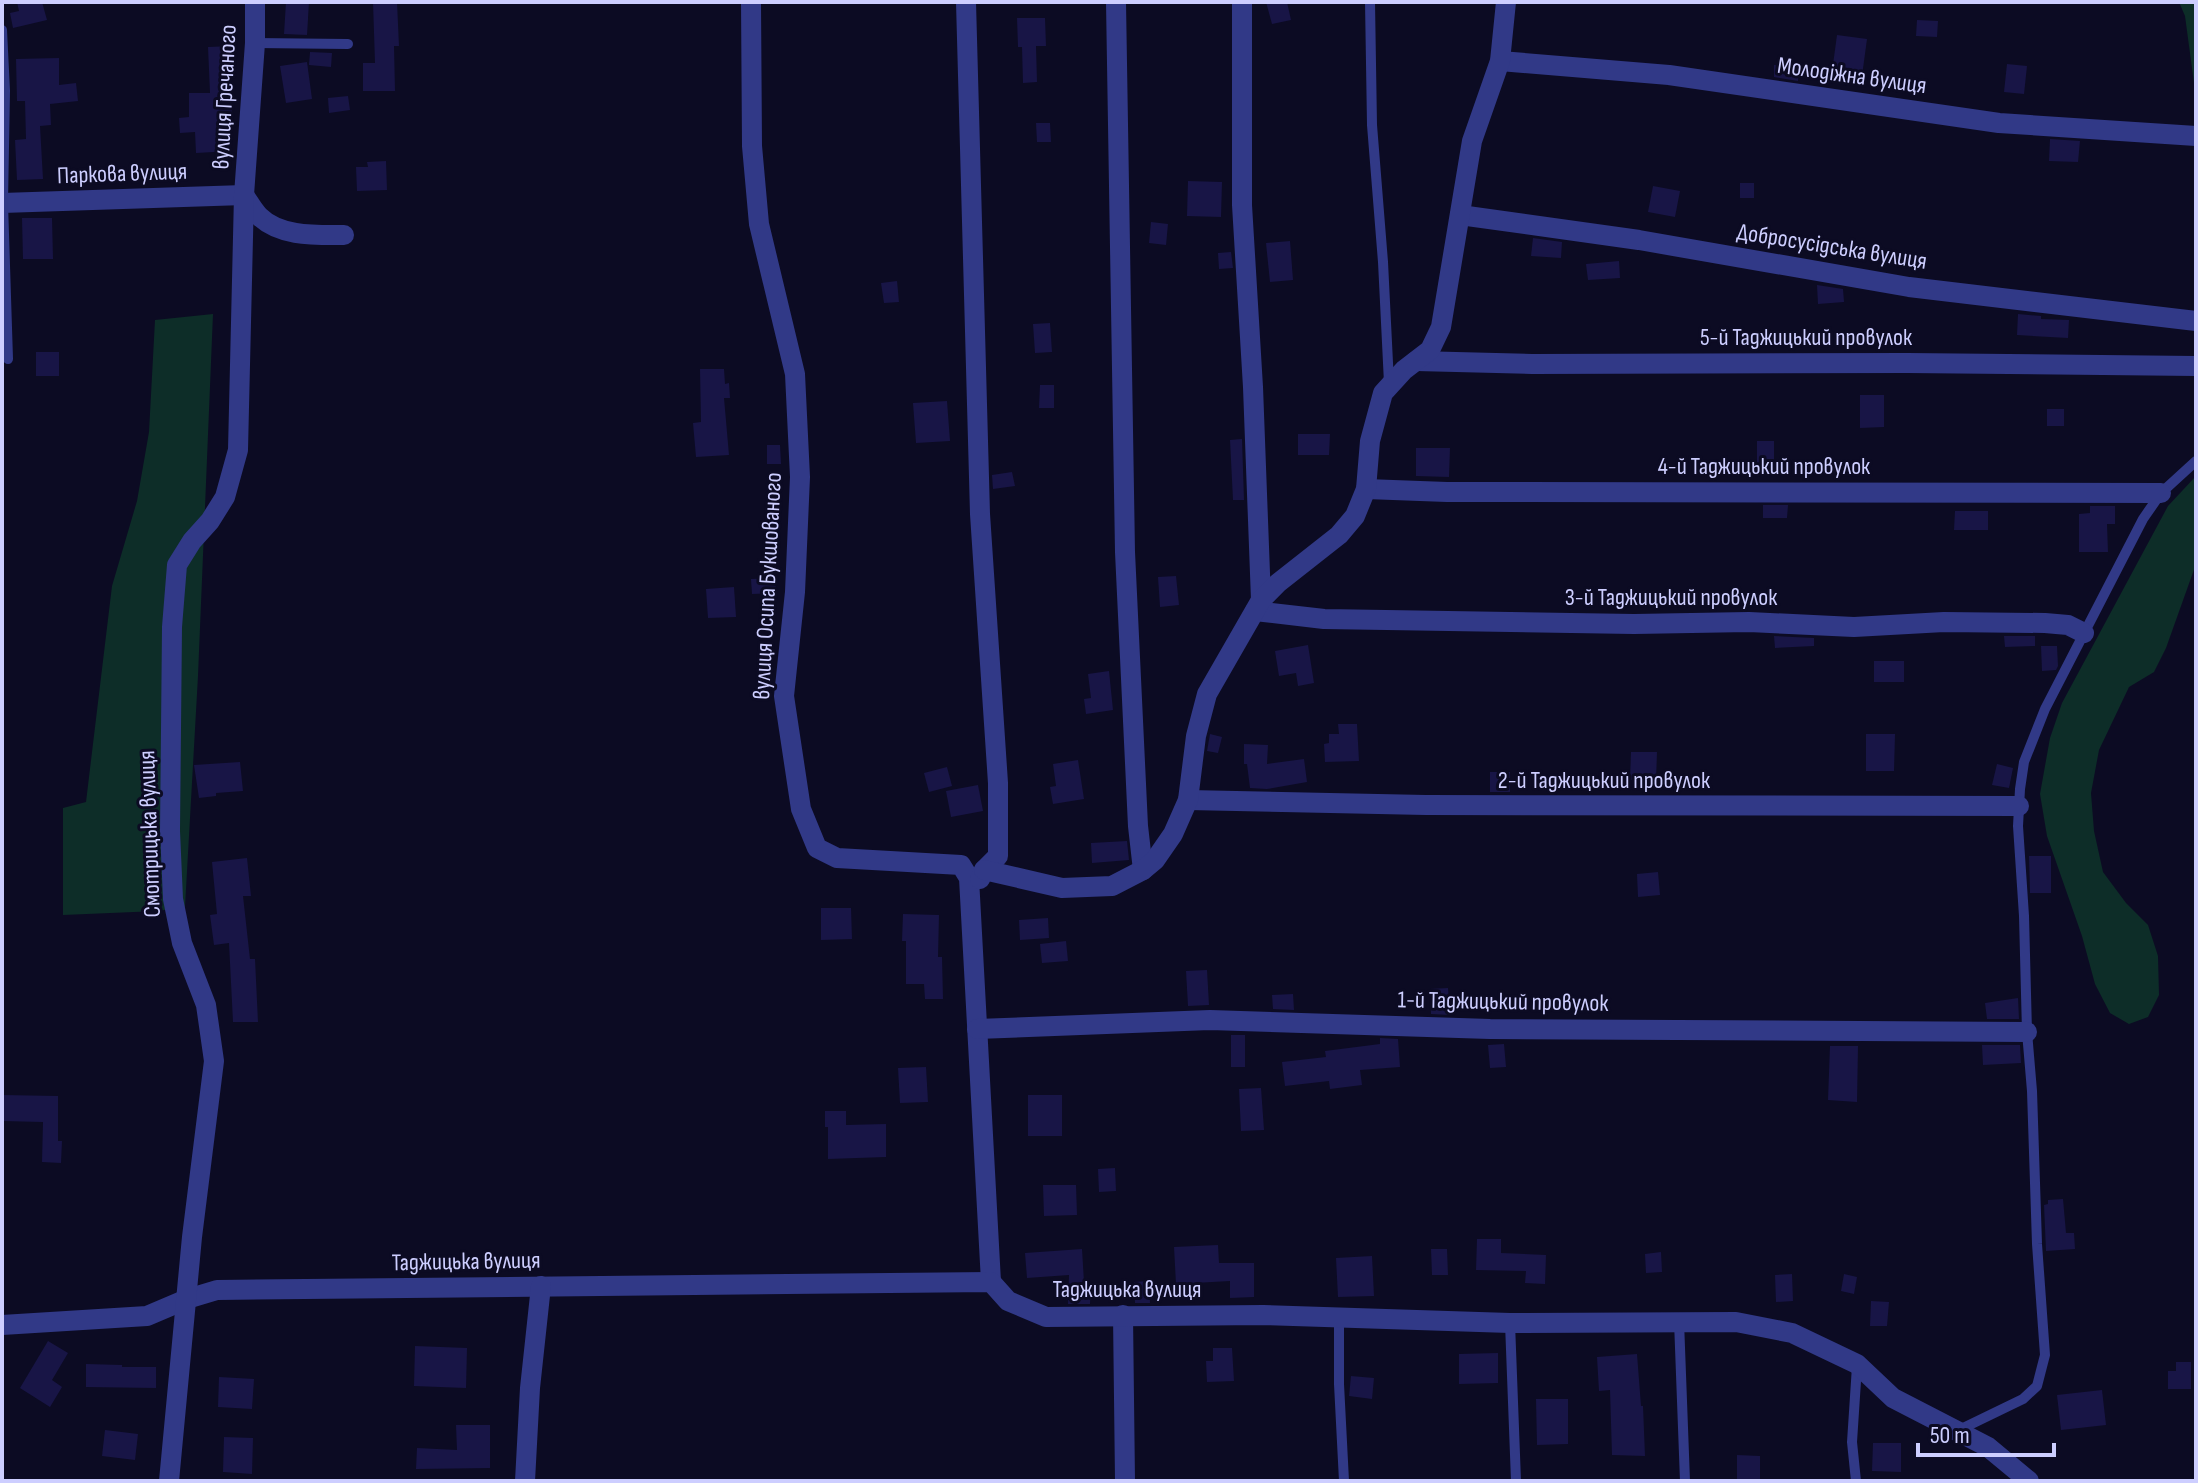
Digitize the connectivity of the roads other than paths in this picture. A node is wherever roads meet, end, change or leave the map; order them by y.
1 (255, 2) edge
2 (751, 2) edge
3 (966, 2) edge
4 (1116, 2) edge
5 (1242, 2) edge
6 (1370, 2) edge
7 (1506, 2) edge
8 (2, 30) edge
9 (255, 43) junction
10 (348, 44) dead end
11 (1500, 61) junction
12 (2196, 136) edge
13 (244, 195) junction
14 (2, 203) edge
15 (1460, 215) junction
16 (344, 235) dead end
17 (2196, 321) edge
18 (8, 359) dead end
19 (1416, 361) junction
20 (2196, 366) edge
21 (1389, 386) junction
22 (2196, 461) edge
23 (1366, 489) junction
24 (2161, 493) junction
25 (1258, 605) junction
26 (2084, 633) junction
27 (1188, 800) junction
28 (2019, 806) junction
29 (984, 870) junction
30 (1143, 870) junction
31 (971, 897) junction
32 (977, 1029) junction
33 (2027, 1032) junction
34 (991, 1282) junction
35 (541, 1286) junction
36 (187, 1299) junction
37 (1123, 1315) junction
38 (1339, 1318) junction
39 (1679, 1321) junction
40 (1510, 1323) junction
41 (2, 1325) edge
42 (1857, 1364) junction
43 (1957, 1431) junction
44 (169, 1481) edge
45 (525, 1481) edge
46 (1125, 1481) edge
47 (1344, 1481) edge
48 (1516, 1481) edge
49 (1685, 1481) edge
50 (1856, 1481) edge
51 (2029, 1481) edge

1 - 9 street, вулиця Гречаного
2 - 31 street, вулиця Осипа Букшованого
3 - 29 street
4 - 30 street
5 - 25 street
6 - 21 lane
7 - 11 street
8 - 14 lane
9 - 10 lane
9 - 13 street, вулиця Гречаного
11 - 12 street, Молодіжна вулиця
11 - 15 street
13 - 14 street, Паркова вулиця
13 - 16 street
13 - 36 street, Смотрицька вулиця
14 - 18 lane
15 - 17 street, Добросусідська вулиця
15 - 19 street
19 - 20 street, 5-й Таджицький провулок
19 - 21 street
21 - 23 street
22 - 24 lane
23 - 24 street, 4-й Таджицький провулок
23 - 25 street
24 - 26 lane
25 - 26 street, 3-й Таджицький провулок
25 - 27 street
26 - 28 lane
27 - 28 street, 2-й Таджицький провулок
27 - 30 street
28 - 33 lane
29 - 30 street
29 - 31 street
31 - 32 street, вулиця Осипа Букшованого
32 - 33 street, 1-й Таджицький провулок
32 - 34 street, вулиця Осипа Букшованого
33 - 43 lane
34 - 35 street, Таджицька вулиця
34 - 37 street, Таджицька вулиця
35 - 36 street, Таджицька вулиця
35 - 45 street
36 - 41 street, Таджицька вулиця
36 - 44 street, Смотрицька вулиця
37 - 38 street, Таджицька вулиця
37 - 46 street
38 - 40 street, Таджицька вулиця
38 - 47 lane
39 - 40 street, Таджицька вулиця
39 - 42 street, Таджицька вулиця
39 - 49 lane
40 - 48 lane
42 - 43 street, Таджицька вулиця
42 - 50 lane
43 - 51 street, Таджицька вулиця

